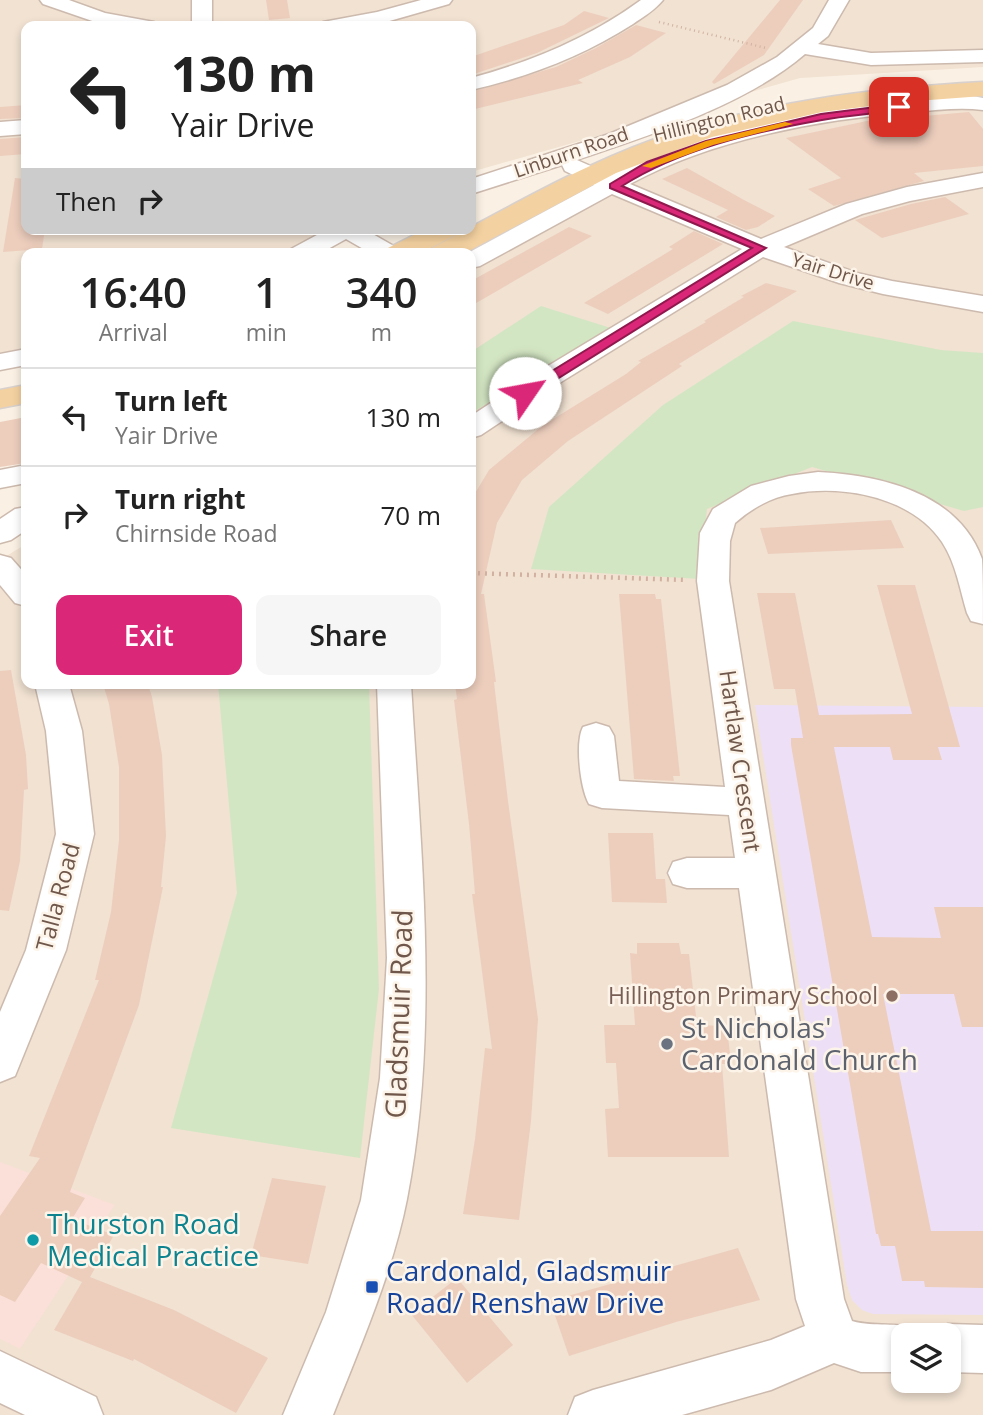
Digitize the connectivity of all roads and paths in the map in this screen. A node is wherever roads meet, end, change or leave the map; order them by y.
1 (50, 0) edge
2 (202, 0) edge
3 (442, 0) edge
4 (653, 0) edge
5 (839, 0) edge
6 (348, 1) edge
7 (633, 16) junction
8 (118, 21) edge
9 (202, 21) edge
10 (355, 21) edge
11 (363, 21) edge
12 (799, 52) junction
13 (983, 55) edge
14 (983, 79) edge
15 (476, 82) edge
16 (983, 89) edge
17 (983, 104) edge
18 (21, 128) edge
19 (0, 129) edge
20 (593, 176) junction
21 (983, 180) edge
22 (476, 185) edge
23 (476, 216) edge
24 (336, 235) edge
25 (357, 235) edge
26 (435, 235) edge
27 (311, 248) edge
28 (380, 248) edge
29 (410, 248) edge
30 (454, 248) edge
31 (761, 248) junction
32 (476, 258) edge
33 (983, 304) edge
34 (21, 358) edge
35 (0, 362) edge
36 (21, 376) edge
37 (0, 380) edge
38 (21, 395) edge
39 (0, 399) edge
40 (476, 426) edge
41 (21, 475) edge
42 (0, 479) edge
43 (21, 519) edge
44 (0, 533) edge
45 (0, 565) edge
46 (476, 573) edge
47 (713, 581) junction
48 (21, 589) edge
49 (983, 613) edge
50 (53, 689) edge
51 (394, 689) edge
52 (596, 736) dead end
53 (745, 802) junction
54 (687, 873) dead end
55 (756, 873) junction
56 (0, 1063) edge
57 (834, 1339) junction
58 (891, 1348) edge
59 (961, 1348) edge
60 (983, 1349) edge
61 (0, 1376) edge
62 (78, 1415) edge
63 (308, 1415) edge
64 (593, 1415) edge

1 - 8 street
2 - 9 street
3 - 11 street
4 - 7 street
5 - 12 street, Linburn Road
6 - 10 street
7 - 12 path
7 - 15 street
12 - 13 street
12 - 22 street, Linburn Road
14 - 20 main road, Hillington Road
16 - 20 main road, Hillington Road
17 - 20 street
18 - 19 street
20 - 23 main road, Hillington Road
20 - 30 main road, Hillington Road
20 - 31 street, Yair Drive
20 - 32 street
21 - 31 street
24 - 27 street
25 - 28 street
26 - 29 main road
31 - 33 street, Yair Drive
31 - 40 street
34 - 35 street
36 - 37 main road
38 - 39 main road
41 - 42 street
43 - 44 street
45 - 48 street
46 - 47 path
47 - 49 street, Hartlaw Crescent
47 - 53 street, Hartlaw Crescent
50 - 56 street, Talla Road
51 - 63 street, Gladsmuir Road
52 - 53 street
53 - 55 street, Hartlaw Crescent
54 - 55 street
55 - 57 street, Hartlaw Crescent
57 - 58 street
57 - 64 street
59 - 60 street
61 - 62 street

